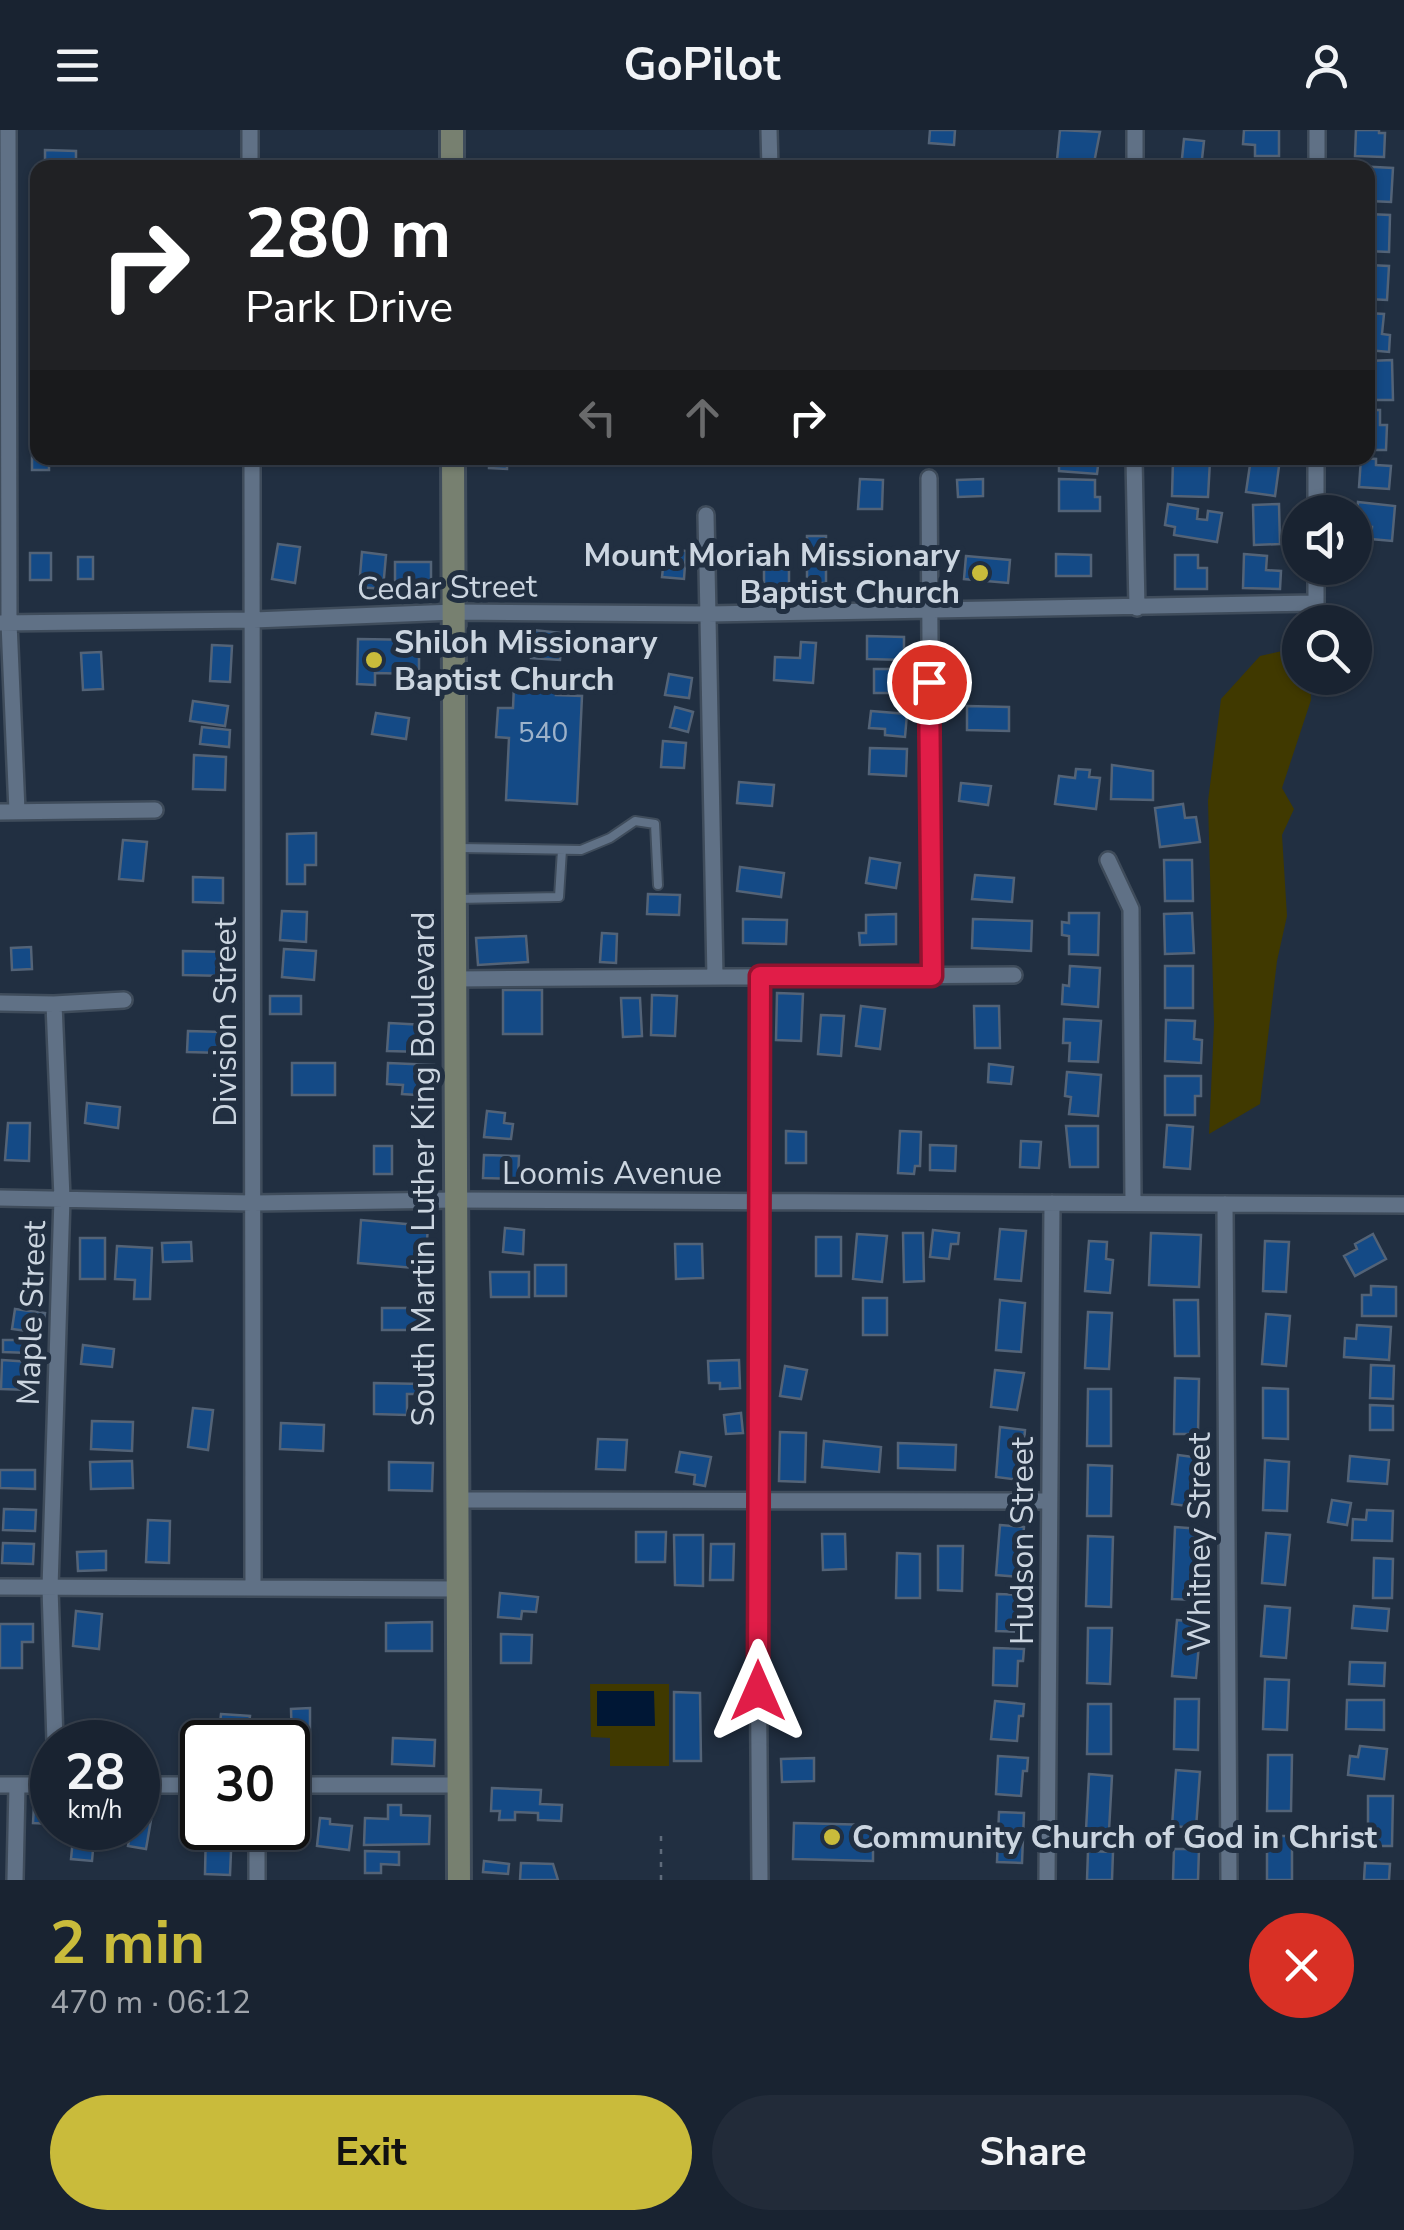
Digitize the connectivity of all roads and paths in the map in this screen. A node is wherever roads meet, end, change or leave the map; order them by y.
1 (8, 130) edge
2 (250, 130) edge
3 (452, 130) edge
4 (769, 130) edge
5 (1136, 130) edge
6 (1317, 130) edge
7 (250, 160) edge
8 (452, 160) edge
9 (770, 160) edge
10 (1135, 160) edge
11 (1317, 160) edge
12 (252, 465) edge
13 (454, 465) edge
14 (1134, 465) edge
15 (1316, 465) edge
16 (929, 478) dead end
17 (1316, 495) edge
18 (706, 514) dead end
19 (1316, 585) edge
20 (928, 608) junction
21 (1136, 608) junction
22 (454, 612) junction
23 (708, 614) junction
24 (252, 620) junction
25 (4, 623) edge
26 (154, 810) dead end
27 (8, 812) edge
28 (454, 848) junction
29 (562, 850) junction
30 (1108, 860) dead end
31 (658, 885) dead end
32 (454, 899) junction
33 (1014, 975) dead end
34 (715, 976) junction
35 (760, 976) junction
36 (932, 976) junction
37 (454, 979) junction
38 (124, 1000) dead end
39 (0, 1003) edge
40 (54, 1004) junction
41 (0, 1198) edge
42 (62, 1198) junction
43 (455, 1200) junction
44 (758, 1201) junction
45 (1052, 1203) junction
46 (1133, 1203) junction
47 (252, 1204) junction
48 (1225, 1204) junction
49 (1404, 1205) edge
50 (457, 1500) junction
51 (757, 1502) junction
52 (1049, 1502) junction
53 (254, 1586) junction
54 (0, 1587) edge
55 (50, 1588) junction
56 (458, 1589) junction
57 (54, 1720) edge
58 (8, 1785) edge
59 (310, 1785) edge
60 (460, 1785) junction
61 (662, 1832) dead end
62 (257, 1850) edge
63 (15, 1880) edge
64 (258, 1880) edge
65 (459, 1880) edge
66 (661, 1880) edge
67 (760, 1880) edge
68 (1047, 1880) edge
69 (1228, 1880) edge

1 - 25 street
2 - 7 street
3 - 8 street
4 - 9 street
5 - 10 street
6 - 11 street
12 - 24 street, Division Street
13 - 22 street, South Martin Luther King Boulevard
14 - 21 street
15 - 17 street
16 - 20 street
18 - 23 street
19 - 21 street, Cedar Street
20 - 21 street, Cedar Street
20 - 23 street, Cedar Street
20 - 36 street
22 - 23 street, Cedar Street
22 - 24 street, Cedar Street
22 - 28 street, South Martin Luther King Boulevard
23 - 34 street
24 - 25 street, Cedar Street
24 - 47 street, Division Street
25 - 27 street
26 - 27 street
28 - 29 lane
28 - 32 street, South Martin Luther King Boulevard
29 - 31 lane
29 - 32 lane
30 - 46 street
32 - 37 street, South Martin Luther King Boulevard
33 - 36 street
34 - 35 street
34 - 37 street
35 - 36 street
35 - 44 street
37 - 43 street, South Martin Luther King Boulevard
38 - 40 street
39 - 40 street
40 - 42 street, Maple Street
41 - 42 street, Loomis Avenue
42 - 47 street, Loomis Avenue
42 - 55 street, Maple Street
43 - 44 street, Loomis Avenue
43 - 47 street, Loomis Avenue
43 - 50 street, South Martin Luther King Boulevard
44 - 45 street, Loomis Avenue
44 - 51 street
45 - 46 street, Loomis Avenue
45 - 52 street, Hudson Street
46 - 48 street, Loomis Avenue
47 - 53 street, Division Street
48 - 49 street, Loomis Avenue
48 - 69 street, Whitney Street
50 - 51 street
50 - 56 street, South Martin Luther King Boulevard
51 - 52 street
51 - 67 street
52 - 68 street, Hudson Street
53 - 55 street
53 - 56 street
54 - 55 street
55 - 57 street, Maple Street
56 - 60 street, South Martin Luther King Boulevard
58 - 63 street
59 - 60 street
60 - 65 street, South Martin Luther King Boulevard
61 - 66 path
62 - 64 street

